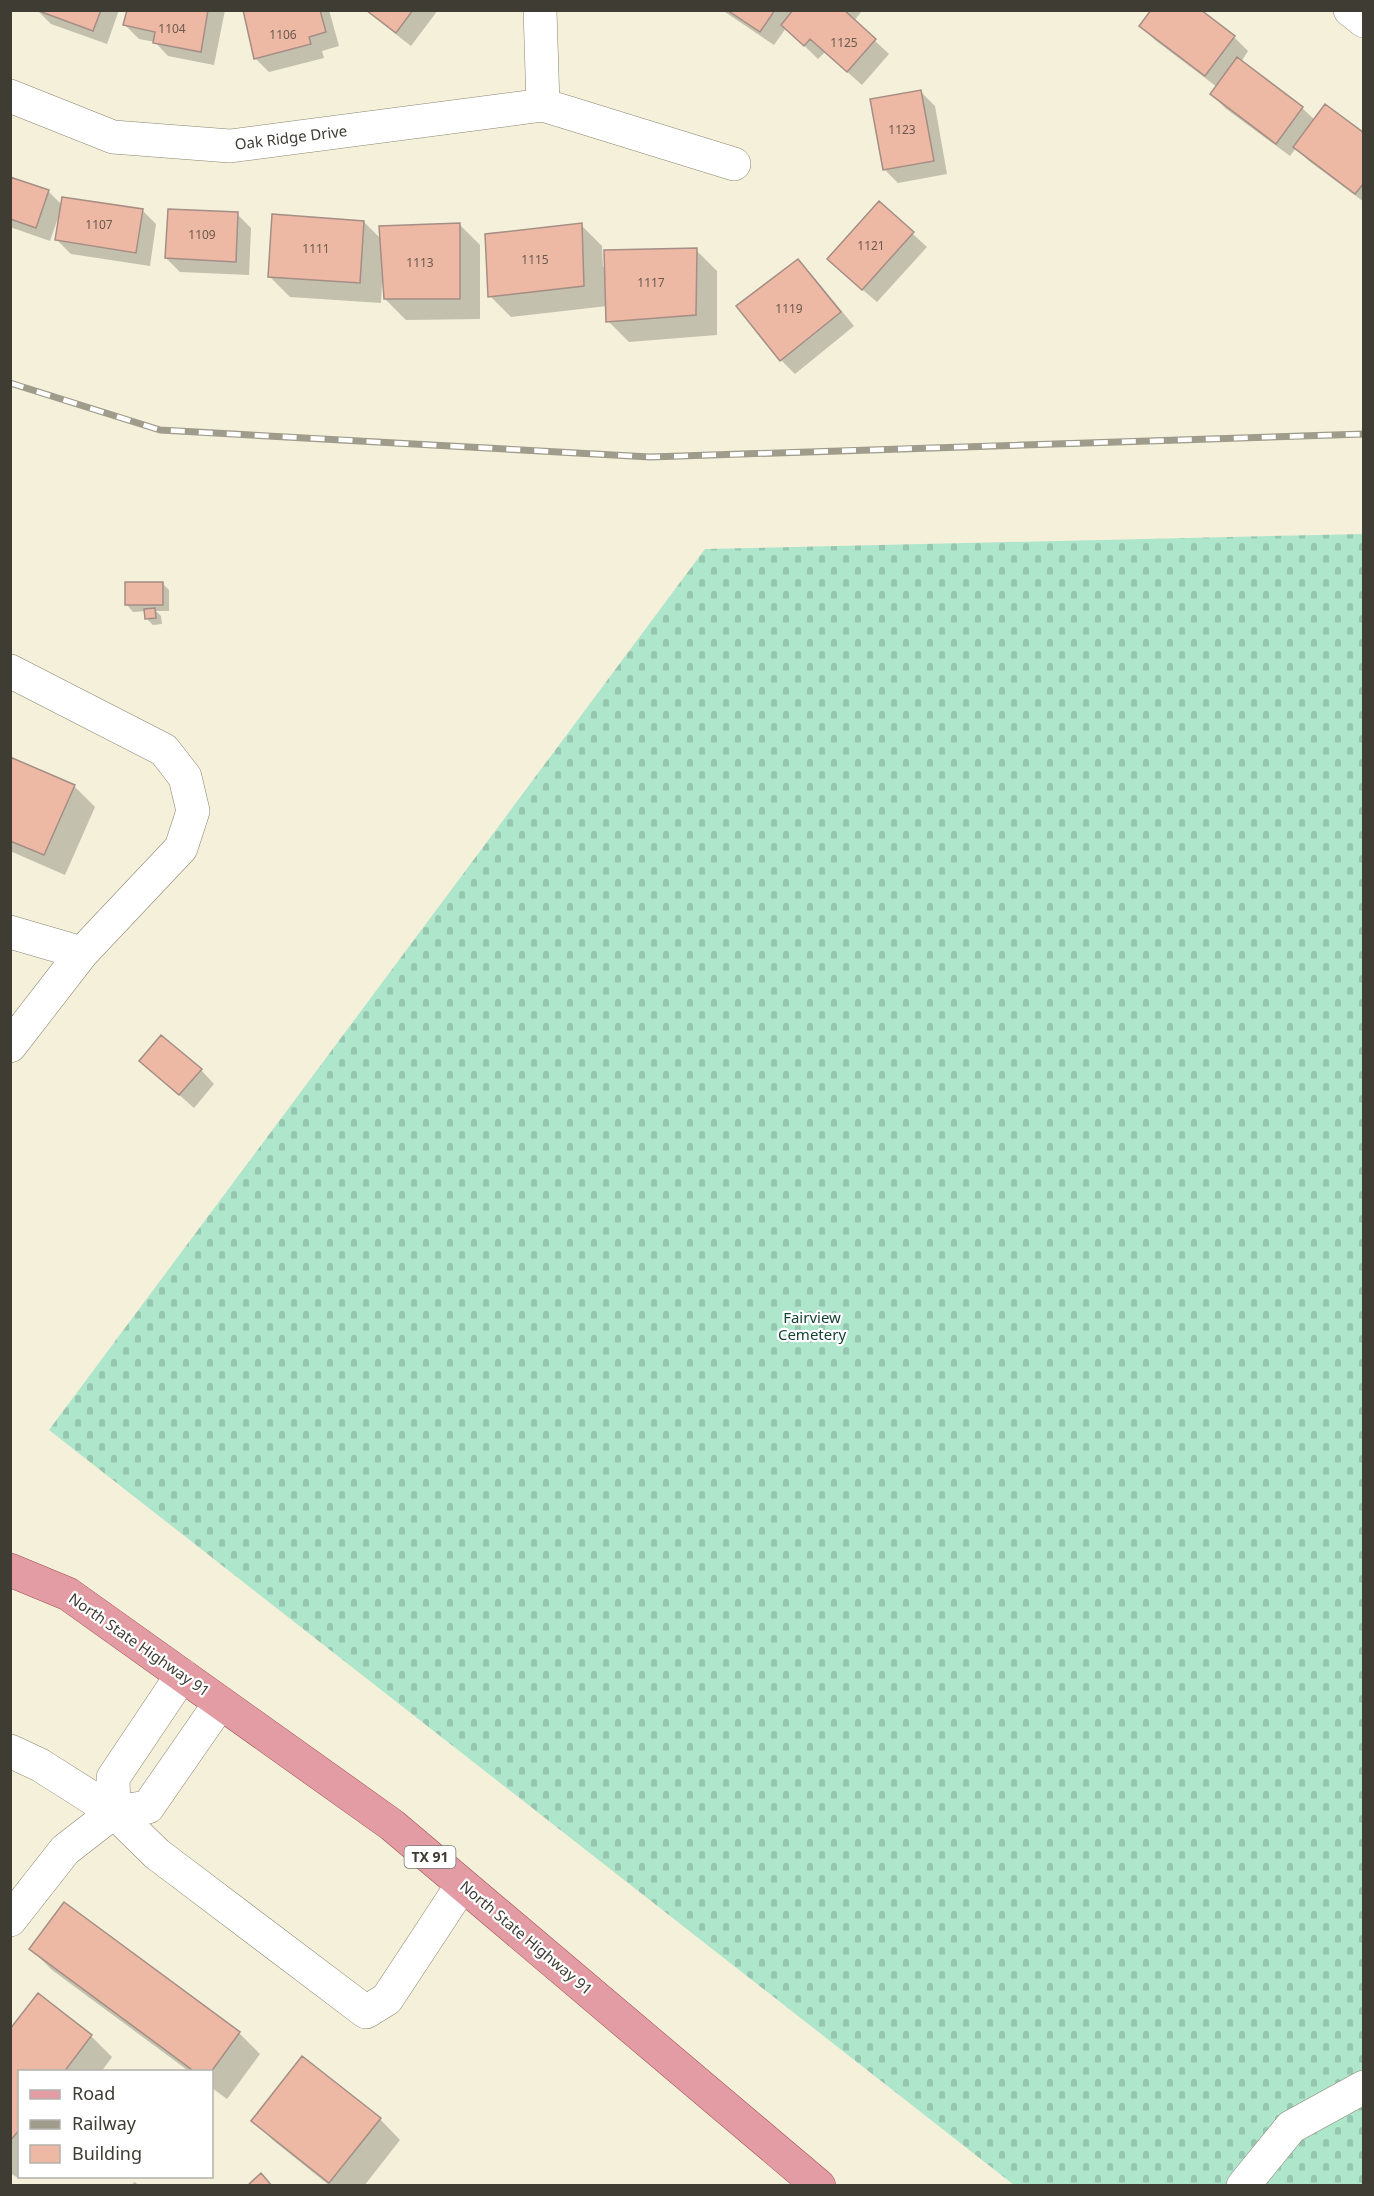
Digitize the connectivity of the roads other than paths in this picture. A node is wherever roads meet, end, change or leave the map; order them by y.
1 (540, 10) edge
2 (1350, 10) edge
3 (1364, 21) edge
4 (10, 96) edge
5 (543, 105) junction
6 (734, 164) dead end
7 (10, 671) edge
8 (10, 932) edge
9 (82, 953) junction
10 (10, 1046) edge
11 (10, 1570) edge
12 (182, 1675) junction
13 (220, 1703) junction
14 (10, 1751) edge
15 (114, 1812) junction
16 (462, 1885) junction
17 (10, 1920) edge
18 (1364, 2087) edge
19 (819, 2186) edge
20 (1243, 2186) edge

1 - 5 street
2 - 3 street
4 - 5 street, Oak Ridge Drive
5 - 6 street, Oak Ridge Drive
7 - 9 street
8 - 9 street
9 - 10 street
11 - 12 main road, North State Highway 91 / TX 91
12 - 13 main road, North State Highway 91 / TX 91
12 - 15 street
13 - 15 street
13 - 16 main road, North State Highway 91 / TX 91
14 - 15 street
15 - 16 street
15 - 17 street
16 - 19 main road, North State Highway 91 / TX 91
18 - 20 street

